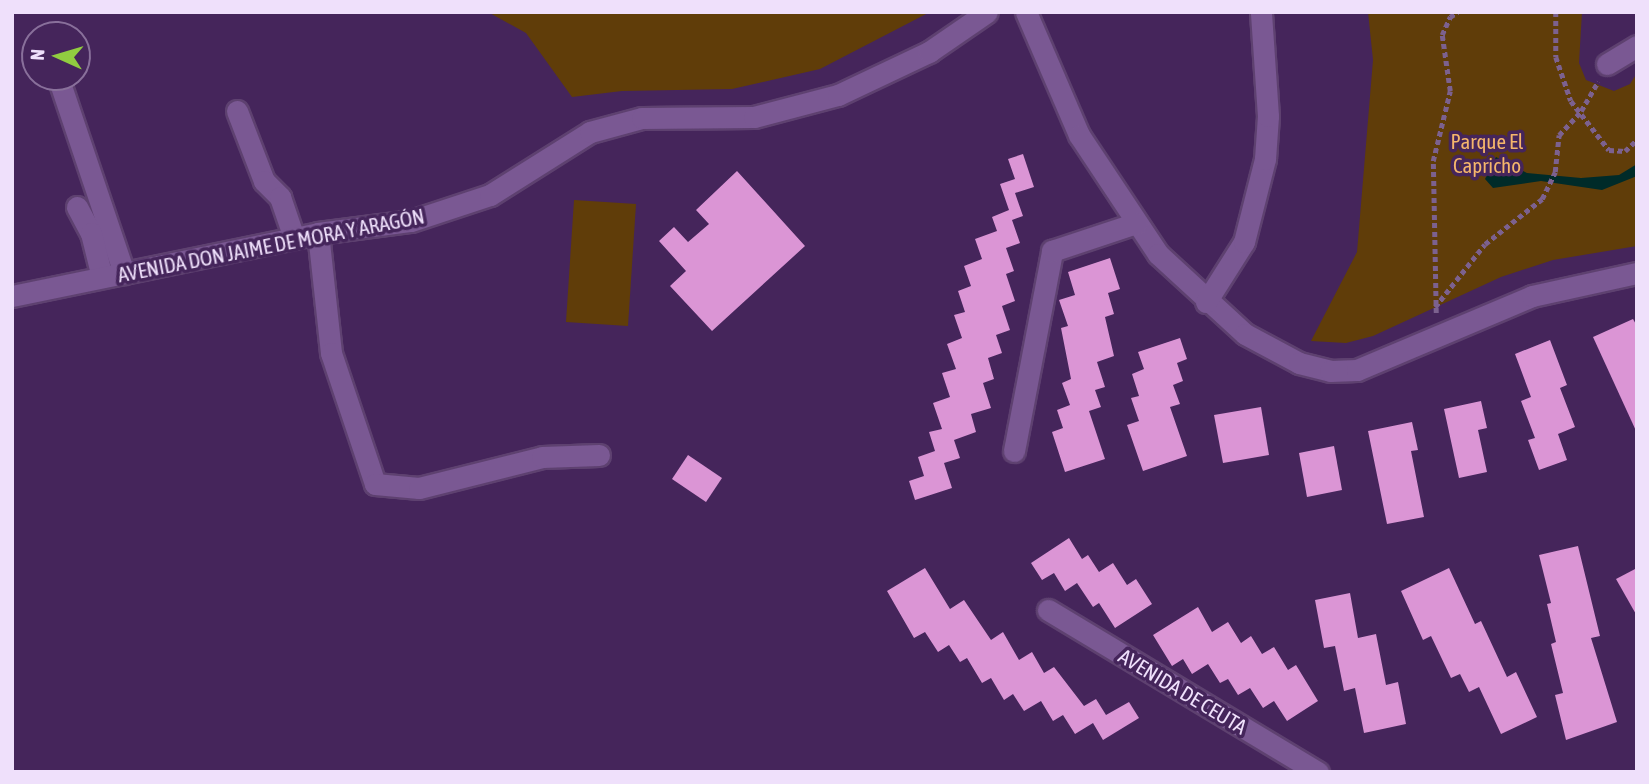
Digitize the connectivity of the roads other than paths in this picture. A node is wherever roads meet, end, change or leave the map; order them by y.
1 (988, 12) edge
2 (1026, 12) edge
3 (1261, 12) edge
4 (1637, 46) edge
5 (1607, 64) road end
6 (63, 91) edge
7 (237, 111) dead end
8 (77, 207) dead end
9 (1136, 223) junction
10 (318, 233) junction
11 (294, 238) junction
12 (124, 273) junction
13 (1637, 273) edge
14 (102, 277) junction
15 (12, 296) edge
16 (1206, 302) junction
17 (1014, 451) dead end
18 (599, 455) dead end
19 (1048, 610) dead end
20 (1318, 772) edge

1 - 10 street, AVENIDA DON JAIME DE MORA Y ARAGÓN
2 - 9 street
3 - 16 street
4 - 5 street
6 - 12 street
7 - 11 street
8 - 14 street
9 - 16 street
9 - 17 street
10 - 11 street, AVENIDA DON JAIME DE MORA Y ARAGÓN
10 - 18 street
11 - 12 street, AVENIDA DON JAIME DE MORA Y ARAGÓN
12 - 14 street, AVENIDA DON JAIME DE MORA Y ARAGÓN
13 - 16 street
14 - 15 street, AVENIDA DON JAIME DE MORA Y ARAGÓN
19 - 20 street, AVENIDA DE CEUTA

